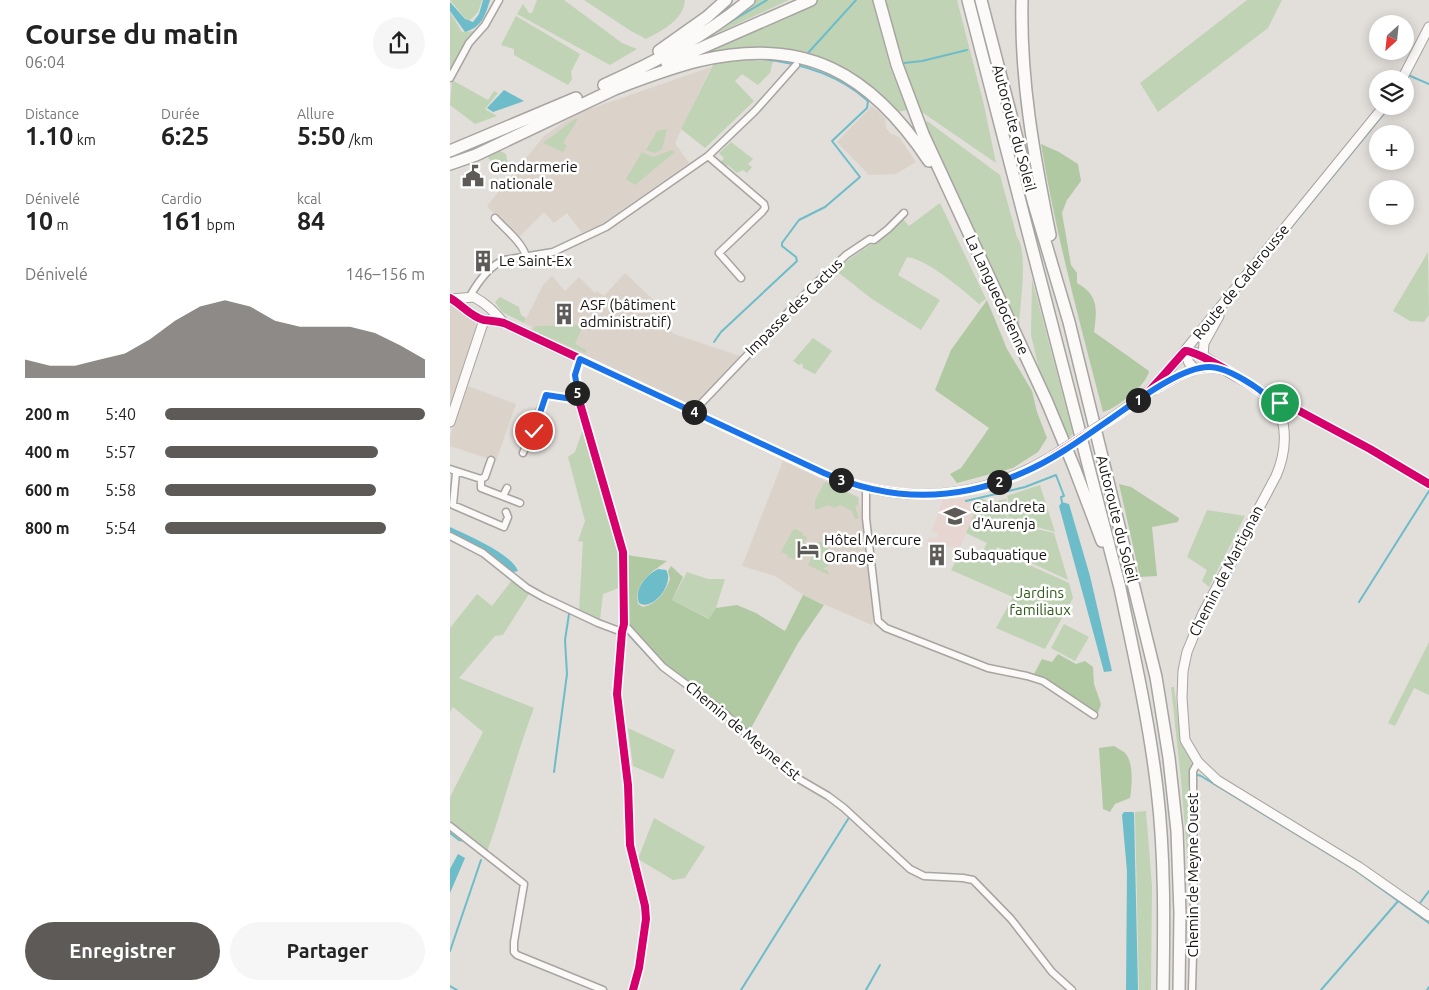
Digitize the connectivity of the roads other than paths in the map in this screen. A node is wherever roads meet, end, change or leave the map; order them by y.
1 (499, 0) edge
2 (726, 0) edge
3 (749, 0) edge
4 (802, 0) edge
5 (811, 0) edge
6 (879, 0) edge
7 (968, 0) edge
8 (981, 0) edge
9 (1022, 0) edge
10 (1429, 27) edge
11 (796, 65) dead end
12 (1407, 70) edge
13 (450, 78) edge
14 (613, 84) junction
15 (1377, 115) edge
16 (522, 120) junction
17 (500, 131) junction
18 (450, 143) edge
19 (450, 150) edge
20 (708, 156) junction
21 (450, 157) edge
22 (450, 165) edge
23 (954, 201) junction
24 (904, 213) dead end
25 (495, 218) dead end
26 (526, 257) junction
27 (742, 278) dead end
28 (1232, 292) junction
29 (451, 298) edge
30 (470, 300) junction
31 (489, 317) junction
32 (1069, 322) junction
33 (1184, 351) junction
34 (1203, 356) junction
35 (580, 359) junction
36 (1195, 369) junction
37 (1225, 370) junction
38 (1142, 397) junction
39 (579, 400) junction
40 (1274, 404) junction
41 (693, 412) junction
42 (450, 422) edge
43 (523, 453) dead end
44 (491, 460) dead end
45 (453, 471) edge
46 (481, 479) junction
47 (1429, 484) edge
48 (507, 488) dead end
49 (866, 488) junction
50 (503, 496) junction
51 (520, 503) dead end
52 (506, 512) dead end
53 (450, 536) edge
54 (1120, 588) junction
55 (624, 624) junction
56 (622, 632) junction
57 (1094, 715) dead end
58 (1198, 762) junction
59 (450, 826) edge
60 (1429, 916) edge
61 (603, 990) edge
62 (633, 990) edge
63 (1072, 990) edge
64 (1163, 990) edge
65 (1179, 990) edge
66 (1192, 990) edge

1 - 13 street
2 - 14 highway
3 - 14 highway
4 - 14 highway
5 - 14 highway
6 - 23 highway, La Languedocienne
7 - 54 highway, Autoroute du Soleil
8 - 32 highway, Autoroute du Soleil
9 - 32 highway
10 - 12 main road
11 - 20 street
14 - 16 highway
14 - 22 highway
14 - 23 highway
15 - 28 main road, Route de Caderousse
16 - 17 highway
16 - 18 highway
17 - 19 highway
17 - 21 highway
17 - 22 highway
20 - 26 street
20 - 27 street
23 - 54 highway, La Languedocienne
24 - 41 street, Impasse des Cactus
25 - 26 street
26 - 30 street
28 - 33 main road, Route de Caderousse
28 - 34 main road
29 - 30 main road
30 - 31 main road
30 - 31 main road
31 - 35 main road, Route de Caderousse
31 - 42 main road
32 - 65 highway, Autoroute du Soleil
33 - 34 main road
33 - 36 main road
33 - 38 main road, Route de Caderousse
34 - 37 main road
35 - 39 street
35 - 41 main road, Route de Caderousse
36 - 37 main road
36 - 38 main road
37 - 40 main road
38 - 49 main road, Route de Caderousse, bridge
39 - 43 street
39 - 55 street
40 - 47 street
40 - 58 main road, Chemin de Martignan
41 - 49 main road, Route de Caderousse
44 - 46 street
45 - 46 street
45 - 52 street
46 - 50 street
48 - 50 street
49 - 57 street
50 - 51 street
53 - 56 street
54 - 64 highway, Autoroute du Soleil
55 - 56 street
55 - 63 street, Chemin de Meyne Est
56 - 62 street
58 - 60 main road, Chemin de Martignan
58 - 66 street, Chemin de Meyne Ouest
59 - 61 street

